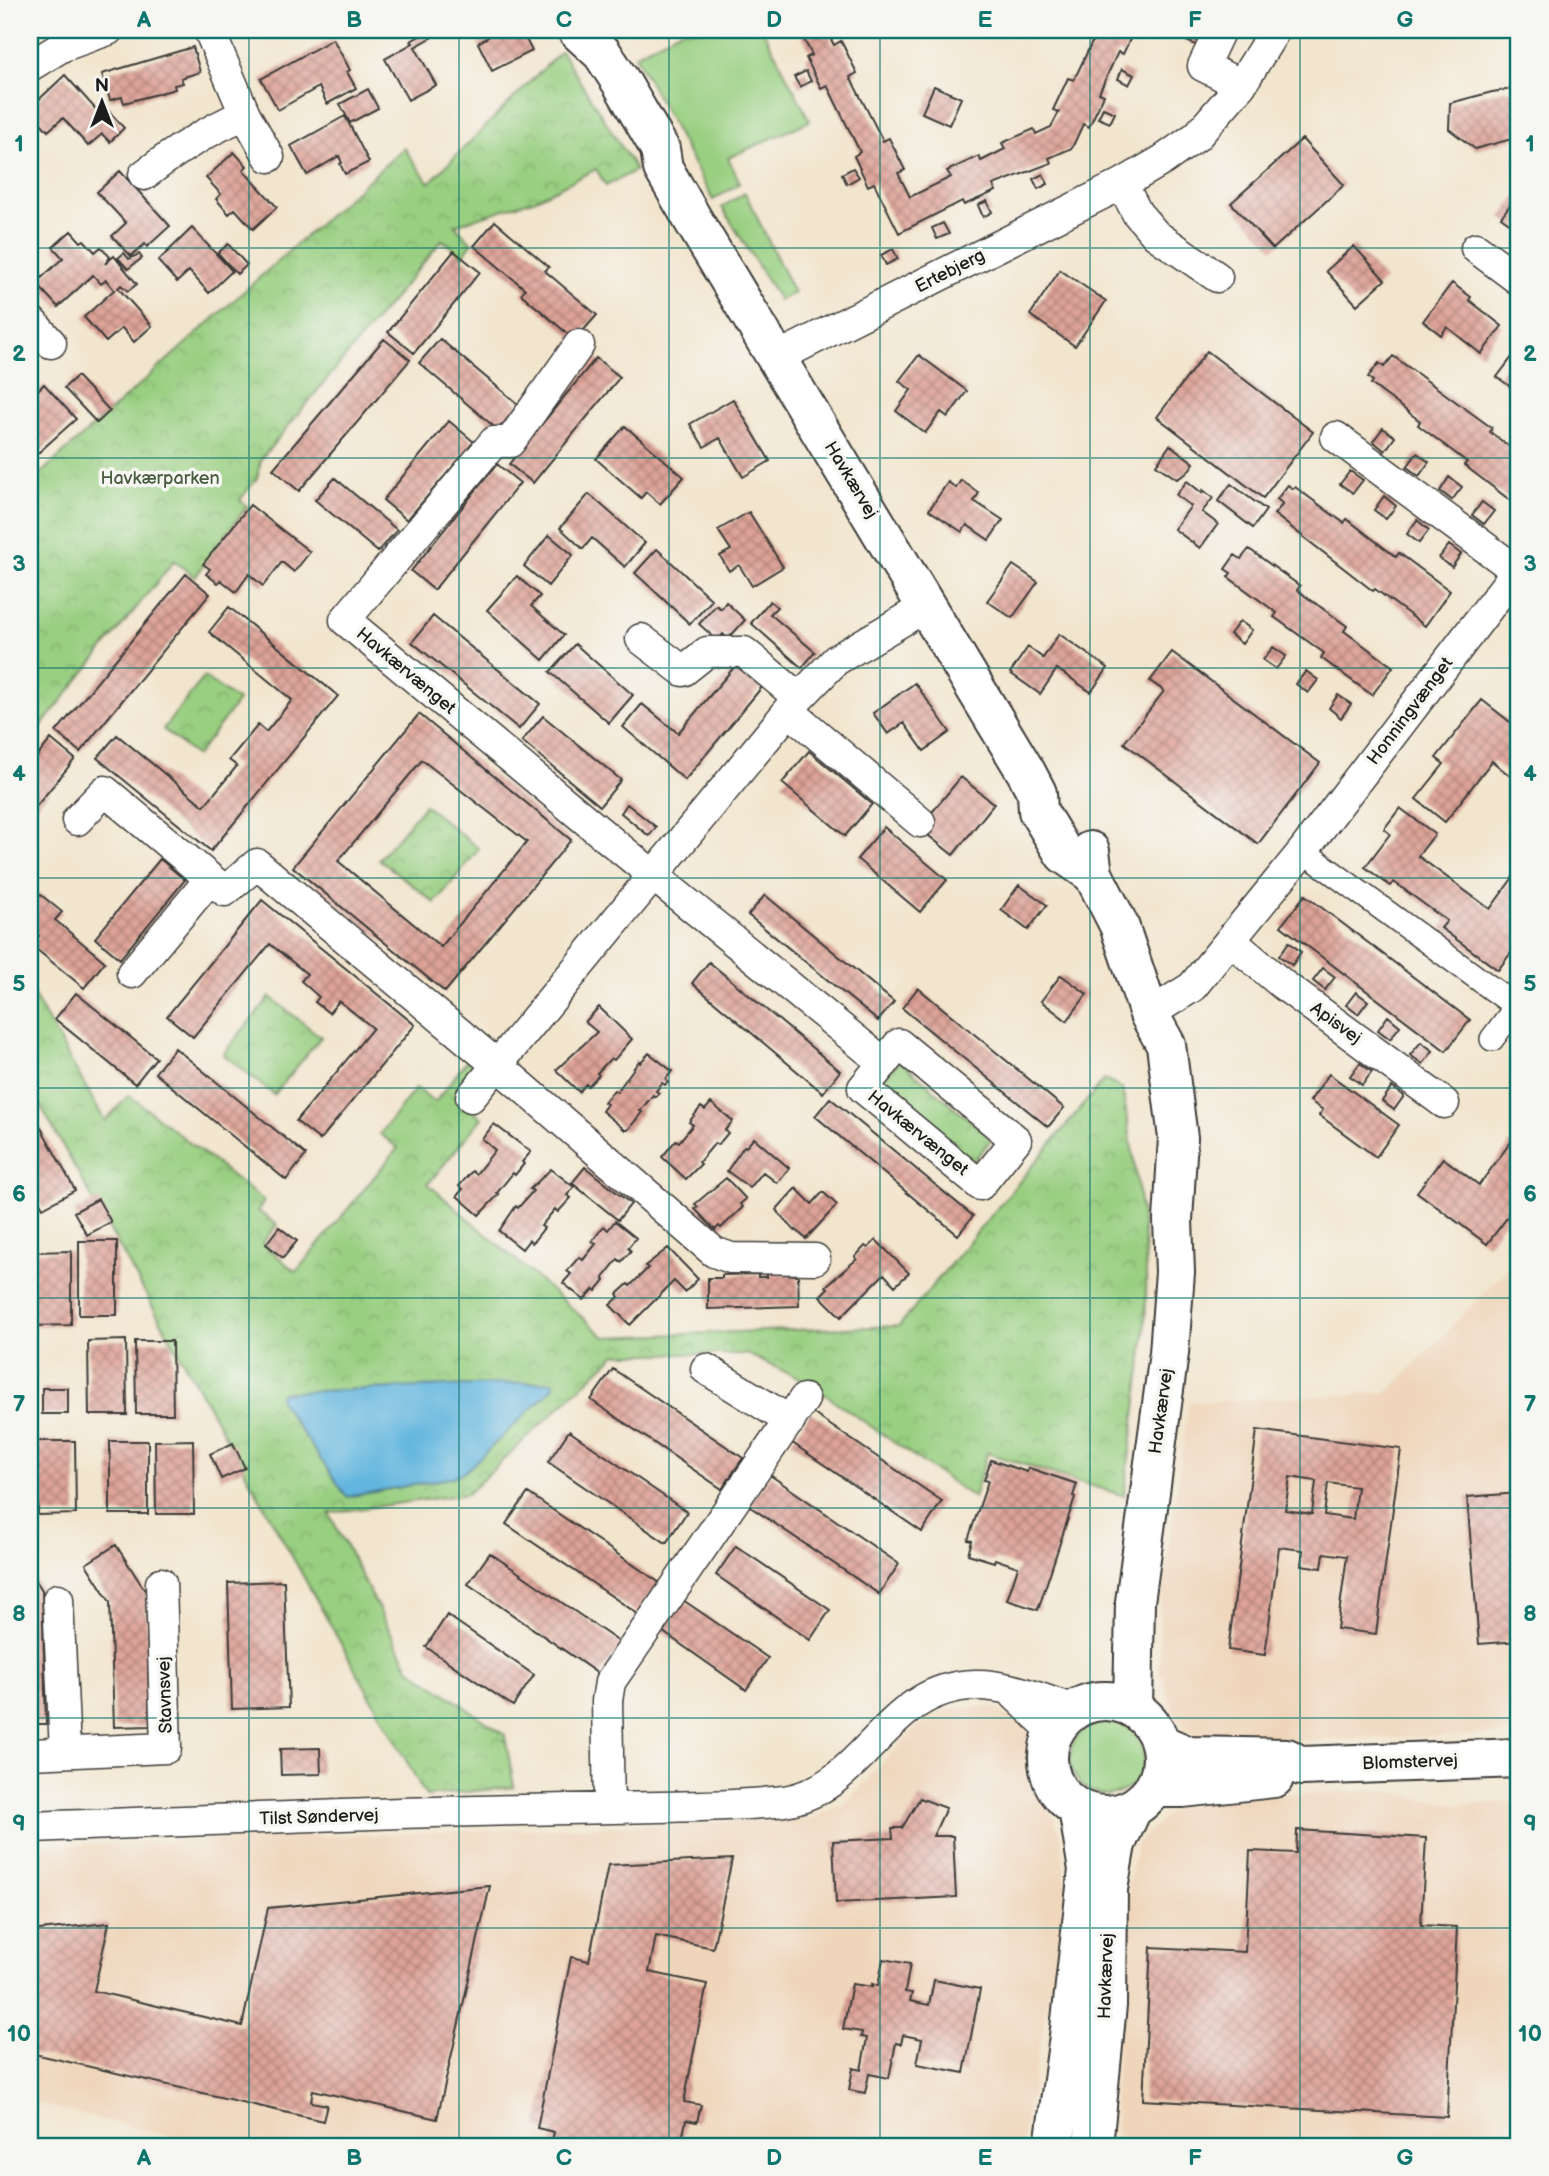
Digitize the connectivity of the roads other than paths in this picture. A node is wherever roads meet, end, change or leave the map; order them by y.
1 (209, 30) edge
2 (576, 30) edge
3 (1220, 30) edge
4 (1275, 30) edge
5 (101, 31) edge
6 (30, 66) edge
7 (1241, 85) junction
8 (245, 114) junction
9 (269, 157) dead end
10 (144, 175) dead end
11 (1122, 184) junction
12 (1476, 248) dead end
13 (1217, 277) dead end
14 (1519, 280) edge
15 (579, 345) dead end
16 (778, 357) junction
17 (1336, 437) dead end
18 (1518, 569) edge
19 (927, 606) junction
20 (641, 639) dead end
21 (794, 704) junction
22 (77, 820) dead end
23 (920, 822) dead end
24 (1303, 851) junction
25 (652, 875) junction
26 (210, 879) junction
27 (1230, 940) junction
28 (132, 973) dead end
29 (1518, 1005) edge
30 (1149, 1014) junction
31 (1492, 1039) dead end
32 (884, 1063) junction
33 (496, 1064) junction
34 (471, 1097) dead end
35 (1444, 1103) dead end
36 (815, 1259) dead end
37 (706, 1368) dead end
38 (161, 1583) dead end
39 (58, 1599) dead end
40 (1092, 1713) junction
41 (1161, 1744) junction
42 (65, 1752) junction
43 (30, 1754) edge
44 (1519, 1758) edge
45 (1301, 1766) junction
46 (1143, 1799) junction
47 (609, 1808) junction
48 (1078, 1808) junction
49 (30, 1827) edge
50 (1054, 2146) edge
51 (1093, 2146) edge

1 - 8 street
2 - 16 street, Havkærvej
3 - 7 street
4 - 7 street, Ertebjerg
5 - 6 street
7 - 11 street, Ertebjerg
8 - 9 street
8 - 10 street
11 - 13 street
11 - 16 street, Ertebjerg
12 - 14 street
15 - 25 street, Havkærvænget
16 - 19 street, Havkærvej
17 - 18 street, Honningvænget
18 - 24 street, Honningvænget
19 - 21 street
19 - 30 street, Havkærvej
20 - 21 street
21 - 23 street
21 - 25 street
22 - 26 street
24 - 27 street, Honningvænget
24 - 29 street
25 - 32 street, Havkærvænget
25 - 33 street
26 - 28 street
26 - 33 street
27 - 30 street, Honningvænget
27 - 35 street, Apisvej
29 - 31 street
30 - 40 street, Havkærvej
32 - 32 street, Havkærvænget
33 - 34 street
33 - 36 street
37 - 47 street
38 - 42 street, Stavnsvej
39 - 42 street
40 - 41 street
40 - 47 street, Tilst Søndervej
40 - 48 street
41 - 45 street, Blomstervej
41 - 46 street
42 - 43 street, Stavnsvej
44 - 45 street, Blomstervej
45 - 46 street, Blomstervej
46 - 48 street
46 - 51 street, Havkærvej
47 - 49 street, Tilst Søndervej
48 - 50 street, Havkærvej

